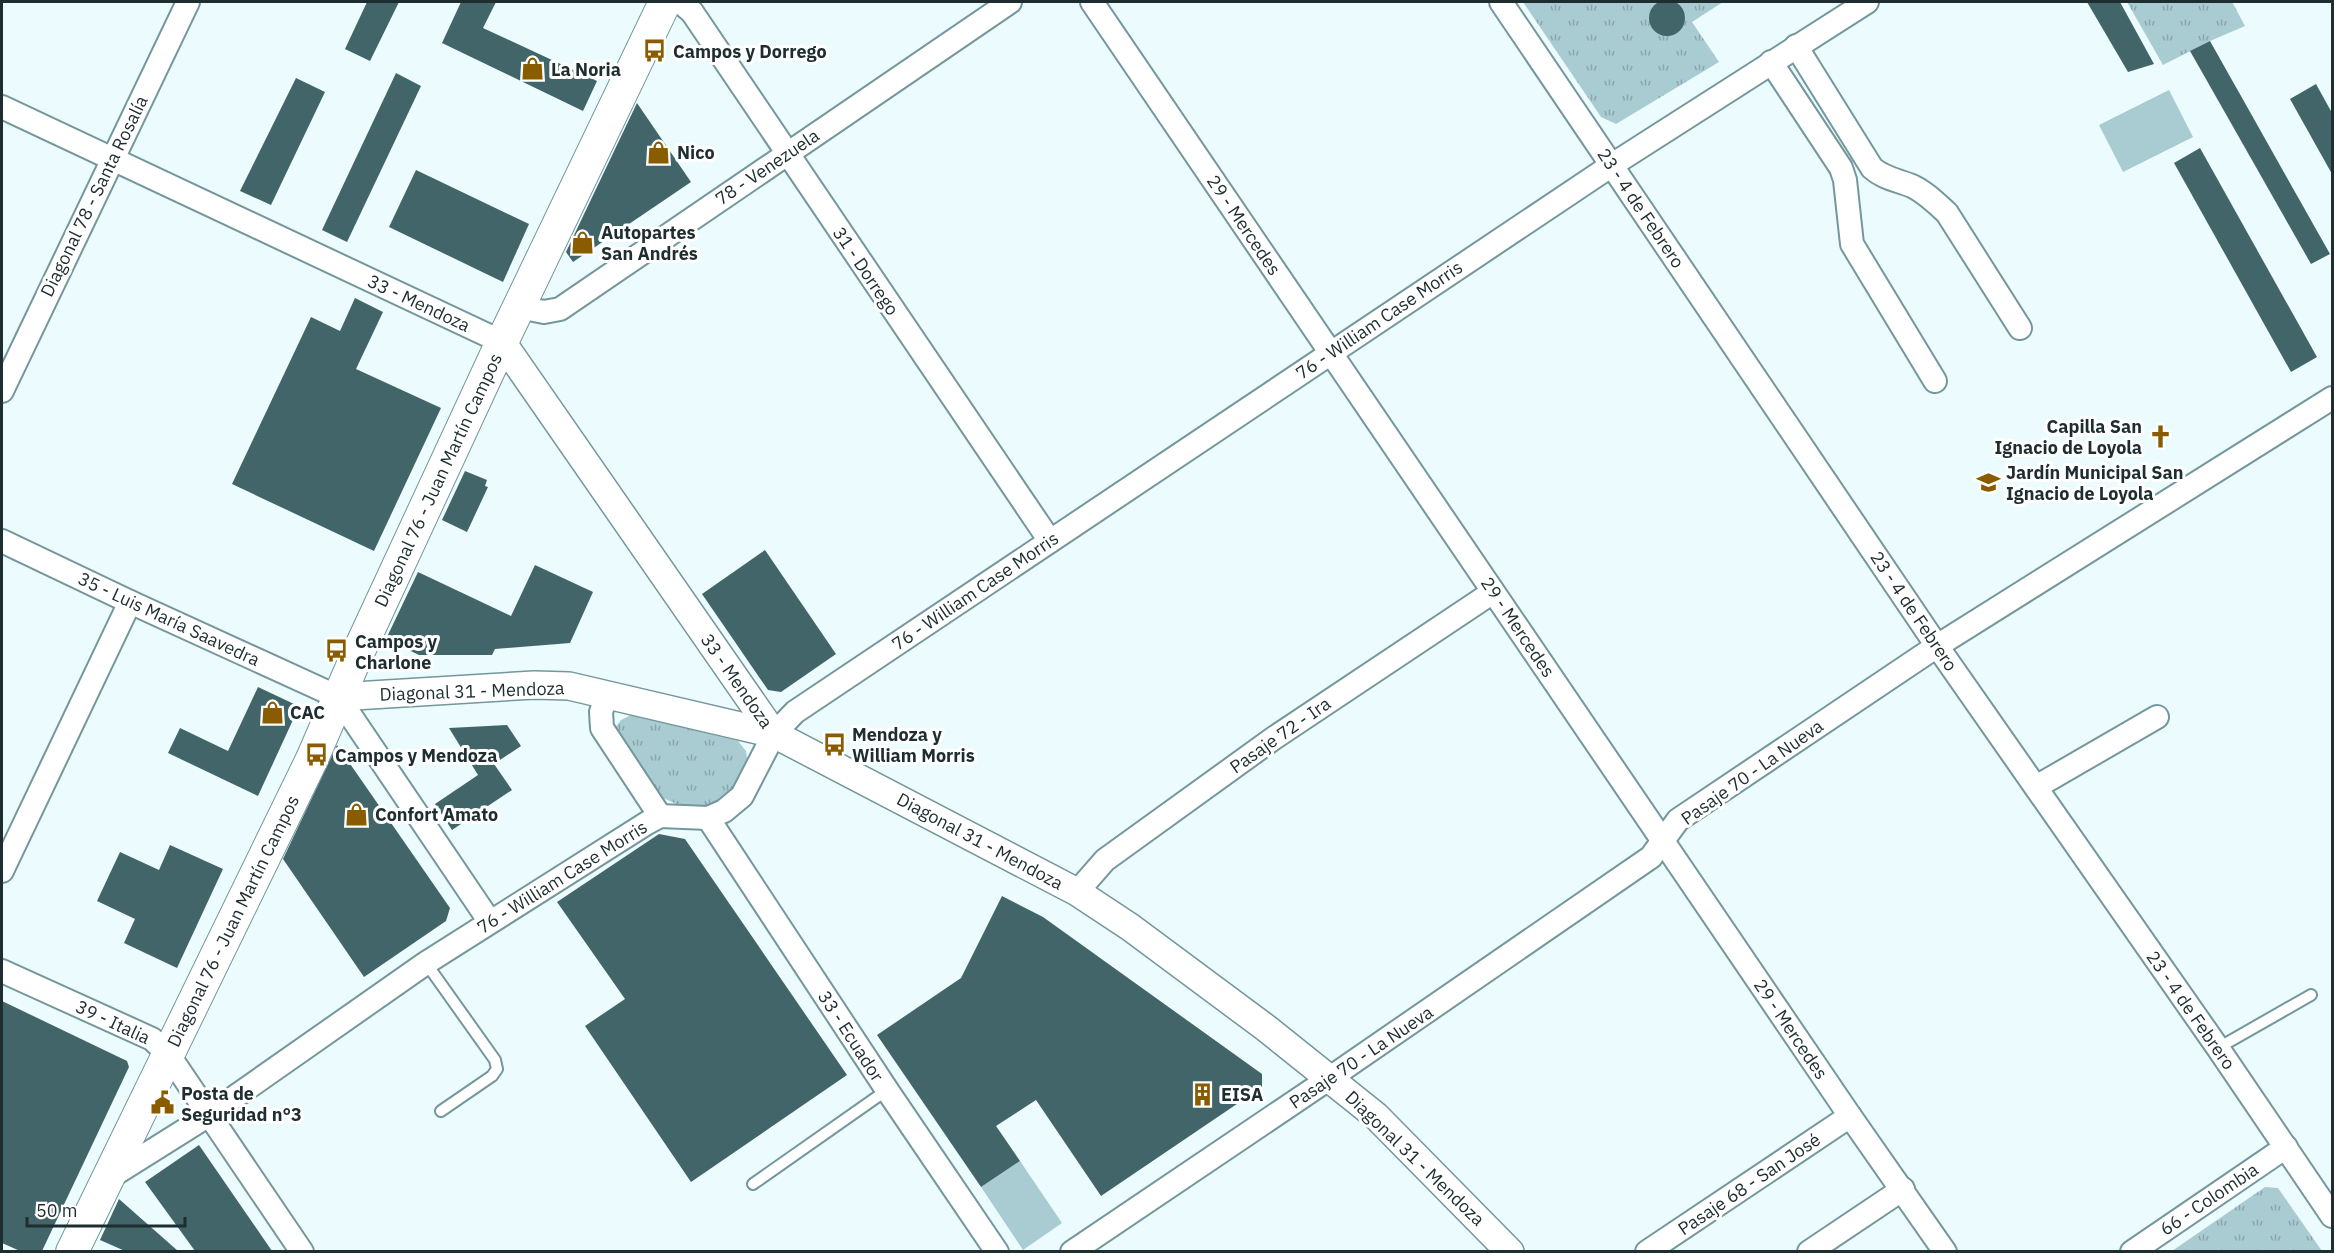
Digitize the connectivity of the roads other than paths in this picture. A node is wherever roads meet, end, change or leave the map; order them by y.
1 (188, 2) edge
2 (665, 2) edge
3 (680, 2) edge
4 (1010, 2) edge
5 (1092, 2) edge
6 (1501, 2) edge
7 (1867, 2) edge
8 (1796, 46) junction
9 (1771, 62) junction
10 (2, 107) edge
11 (786, 154) junction
12 (112, 158) junction
13 (1612, 165) junction
14 (519, 306) junction
15 (2020, 328) dead end
16 (502, 342) junction
17 (1331, 352) junction
18 (1935, 381) dead end
19 (2, 391) edge
20 (2332, 398) edge
21 (2, 541) edge
22 (1050, 541) junction
23 (1493, 592) junction
24 (130, 602) junction
25 (1937, 646) junction
26 (607, 694) junction
27 (338, 697) junction
28 (2157, 717) dead end
29 (774, 734) junction
30 (2036, 787) junction
31 (660, 816) junction
32 (708, 818) junction
33 (1664, 840) junction
34 (2, 870) edge
35 (1077, 892) junction
36 (490, 922) junction
37 (426, 963) junction
38 (2, 971) edge
39 (2312, 995) dead end
40 (2218, 1048) junction
41 (168, 1054) junction
42 (1330, 1078) junction
43 (886, 1090) junction
44 (441, 1111) dead end
45 (209, 1115) junction
46 (1850, 1116) junction
47 (2286, 1147) junction
48 (106, 1180) junction
49 (753, 1184) dead end
50 (1903, 1190) junction
51 (2332, 1216) edge
52 (72, 1251) edge
53 (302, 1251) edge
54 (997, 1251) edge
55 (1071, 1251) edge
56 (1510, 1251) edge
57 (1647, 1251) edge
58 (1809, 1251) edge
59 (1945, 1251) edge
60 (2132, 1251) edge

1 - 12 street, Diagonal 78 - Santa Rosalía
2 - 14 main road, Diagonal 76 - Juan Martín Campos
3 - 11 street, 31 - Dorrego
4 - 11 street, 78 - Venezuela
5 - 17 street, 29 - Mercedes
6 - 13 street, 23 - 4 de Febrero
7 - 8 street, 76 - William Case Morris
8 - 9 street, 76 - William Case Morris
8 - 15 street
9 - 13 street, 76 - William Case Morris
9 - 18 street
10 - 12 street, 33 - Mendoza
11 - 14 street, 78 - Venezuela
11 - 22 street, 31 - Dorrego
12 - 16 street, 33 - Mendoza
12 - 19 street, Diagonal 78 - Santa Rosalía
13 - 17 street, 76 - William Case Morris
13 - 25 street, 23 - 4 de Febrero
14 - 16 main road, Diagonal 76 - Juan Martín Campos
16 - 27 main road, Diagonal 76 - Juan Martín Campos
16 - 29 street, 33 - Mendoza
17 - 22 street, 76 - William Case Morris
17 - 23 street, 29 - Mercedes
20 - 25 street, Pasaje 70 - La Nueva
21 - 24 street, 35 - Luis María Saavedra
22 - 29 street, 76 - William Case Morris
23 - 33 street, 29 - Mercedes
23 - 35 street, Pasaje 72 - Ira
24 - 27 street, 35 - Luis María Saavedra
24 - 34 street
25 - 30 street, 23 - 4 de Febrero
25 - 33 street, Pasaje 70 - La Nueva
26 - 27 street, Diagonal 31 - Mendoza
26 - 29 street, Diagonal 31 - Mendoza
26 - 31 street
27 - 36 street
27 - 41 main road, Diagonal 76 - Juan Martín Campos
28 - 30 street
29 - 32 street, 76 - William Case Morris
29 - 35 street, Diagonal 31 - Mendoza
30 - 40 street, 23 - 4 de Febrero
31 - 32 street, 76 - William Case Morris
31 - 36 street, 76 - William Case Morris
32 - 43 street, 33 - Ecuador
33 - 42 street, Pasaje 70 - La Nueva
33 - 46 street, 29 - Mercedes
35 - 42 street, Diagonal 31 - Mendoza
36 - 37 street, 76 - William Case Morris
37 - 44 lane
37 - 45 street, 76 - William Case Morris
38 - 41 street, 39 - Italia
39 - 40 lane
40 - 47 street, 23 - 4 de Febrero
41 - 45 street, 39 - Italia
41 - 48 main road, Diagonal 76 - Juan Martín Campos
42 - 55 street, Pasaje 70 - La Nueva
42 - 56 street, Diagonal 31 - Mendoza
43 - 49 lane
43 - 54 street, 33 - Ecuador
45 - 48 street, 76 - William Case Morris
45 - 53 street, 39 - Italia
46 - 50 street, 29 - Mercedes
46 - 57 street, Pasaje 68 - San José
47 - 51 street, 23 - 4 de Febrero
47 - 60 street, 66 - Colombia
48 - 52 main road, Diagonal 76 - Juan Martín Campos
50 - 58 street
50 - 59 street, 29 - Mercedes

